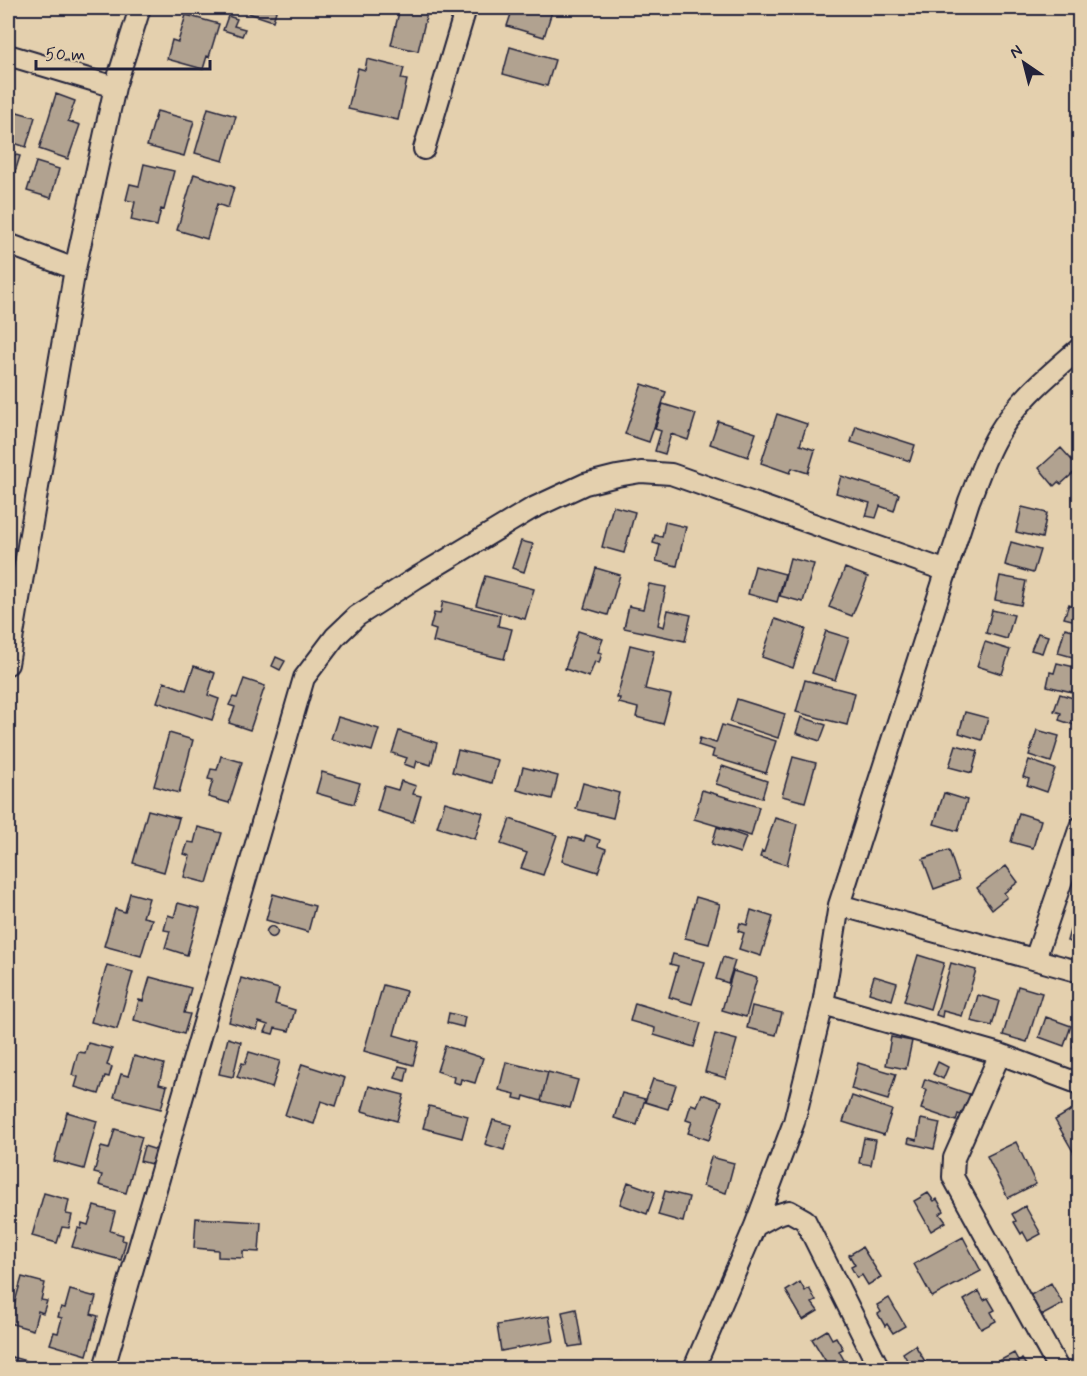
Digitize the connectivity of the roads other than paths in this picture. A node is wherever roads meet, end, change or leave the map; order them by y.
1 (140, 8) edge
2 (466, 8) edge
3 (8, 56) edge
4 (115, 87) junction
5 (424, 148) dead end
6 (8, 244) edge
7 (75, 269) junction
8 (1080, 348) edge
9 (947, 571) junction
10 (8, 664) edge
11 (1080, 827) edge
12 (839, 905) junction
13 (1035, 959) junction
14 (1080, 972) edge
15 (823, 1004) junction
16 (1000, 1054) junction
17 (1080, 1084) edge
18 (755, 1227) junction
19 (104, 1368) edge
20 (694, 1368) edge
21 (879, 1368) edge
22 (1058, 1368) edge

1 - 4 street
2 - 5 street
3 - 4 street
4 - 7 street
6 - 7 street
7 - 10 street
8 - 9 street
9 - 12 street
9 - 19 street
11 - 13 street
12 - 13 street
12 - 15 street
13 - 14 street
15 - 16 street
15 - 18 street
16 - 17 street
16 - 22 street
18 - 20 street
18 - 21 street

